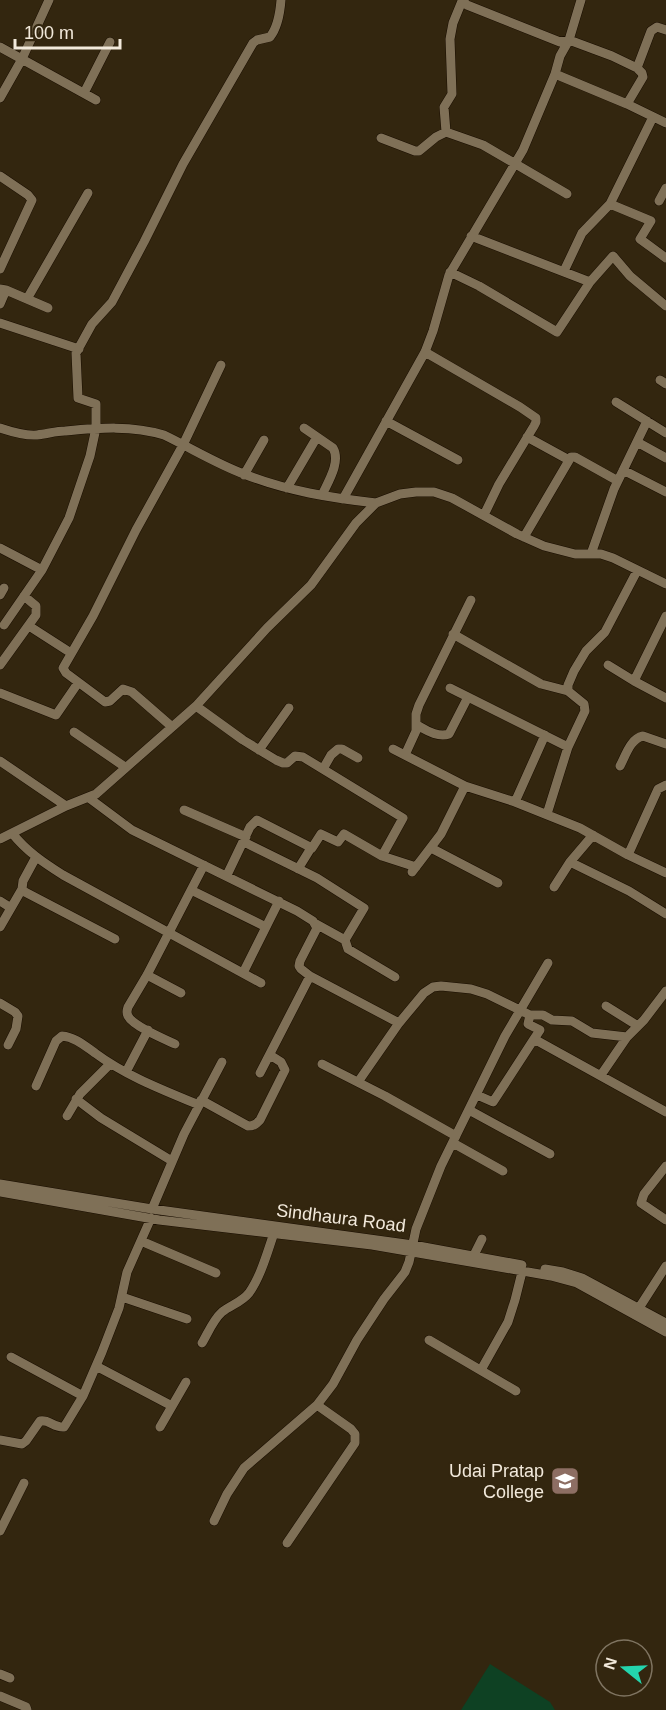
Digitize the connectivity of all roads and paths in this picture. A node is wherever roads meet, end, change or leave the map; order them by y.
1 (49, 0) edge
2 (281, 0) edge
3 (581, 0) edge
4 (462, 1) edge
5 (666, 30) edge
6 (569, 40) junction
7 (110, 42) dead end
8 (0, 47) edge
9 (22, 59) junction
10 (637, 68) junction
11 (555, 74) junction
12 (2, 92) edge
13 (84, 93) junction
14 (96, 100) dead end
15 (627, 104) junction
16 (653, 117) junction
17 (666, 123) edge
18 (446, 132) junction
19 (381, 138) dead end
20 (516, 164) junction
21 (0, 176) edge
22 (666, 188) edge
23 (88, 193) dead end
24 (567, 194) dead end
25 (658, 201) dead end
26 (610, 204) junction
27 (471, 236) junction
28 (666, 258) edge
29 (0, 269) edge
30 (564, 271) junction
31 (450, 272) junction
32 (590, 282) junction
33 (3, 289) edge
34 (27, 299) junction
35 (0, 304) edge
36 (666, 306) edge
37 (48, 308) dead end
38 (0, 323) edge
39 (79, 349) junction
40 (425, 352) junction
41 (221, 365) dead end
42 (616, 402) dead end
43 (647, 421) junction
44 (386, 422) junction
45 (0, 428) edge
46 (96, 428) junction
47 (304, 428) dead end
48 (666, 433) edge
49 (317, 436) junction
50 (527, 437) junction
51 (264, 440) dead end
52 (637, 442) junction
53 (183, 445) junction
54 (666, 458) edge
55 (458, 460) dead end
56 (569, 460) junction
57 (623, 470) junction
58 (244, 474) junction
59 (618, 481) junction
60 (287, 488) junction
61 (666, 492) edge
62 (322, 495) junction
63 (343, 499) junction
64 (376, 502) junction
65 (484, 515) junction
66 (525, 537) junction
67 (0, 548) edge
68 (591, 554) junction
69 (42, 570) junction
70 (637, 571) junction
71 (666, 584) edge
72 (24, 596) junction
73 (471, 600) dead end
74 (666, 616) edge
75 (4, 625) dead end
76 (29, 626) junction
77 (453, 634) junction
78 (71, 654) junction
79 (0, 665) edge
80 (609, 665) dead end
81 (634, 681) junction
82 (78, 683) junction
83 (450, 688) dead end
84 (568, 691) junction
85 (0, 693) edge
86 (468, 697) junction
87 (666, 698) edge
88 (196, 706) junction
89 (289, 708) dead end
90 (417, 725) junction
91 (171, 726) junction
92 (74, 732) dead end
93 (545, 735) junction
94 (666, 744) edge
95 (568, 747) junction
96 (393, 749) dead end
97 (260, 750) junction
98 (405, 755) junction
99 (358, 758) dead end
100 (0, 762) edge
101 (620, 766) dead end
102 (125, 767) junction
103 (323, 769) junction
104 (666, 785) edge
105 (465, 786) junction
106 (89, 798) junction
107 (515, 802) junction
108 (66, 807) junction
109 (184, 810) dead end
110 (547, 814) junction
111 (12, 833) junction
112 (593, 835) junction
113 (0, 838) edge
114 (245, 840) junction
115 (311, 848) junction
116 (431, 848) junction
117 (628, 855) junction
118 (382, 856) junction
119 (36, 857) junction
120 (570, 862) junction
121 (204, 865) junction
122 (298, 869) junction
123 (666, 873) edge
124 (226, 875) junction
125 (498, 883) dead end
126 (554, 887) dead end
127 (22, 890) junction
128 (191, 890) junction
129 (0, 901) edge
130 (279, 901) junction
131 (11, 908) junction
132 (666, 914) edge
133 (316, 924) junction
134 (0, 927) edge
135 (266, 927) junction
136 (169, 934) junction
137 (115, 939) dead end
138 (345, 940) junction
139 (548, 963) dead end
140 (243, 973) junction
141 (147, 975) junction
142 (310, 976) junction
143 (396, 977) dead end
144 (261, 983) dead end
145 (666, 991) edge
146 (182, 993) dead end
147 (0, 1003) edge
148 (606, 1006) dead end
149 (520, 1010) junction
150 (530, 1014) junction
151 (399, 1023) junction
152 (638, 1026) junction
153 (148, 1030) junction
154 (627, 1037) junction
155 (534, 1039) junction
156 (175, 1044) dead end
157 (8, 1046) dead end
158 (270, 1054) junction
159 (222, 1062) dead end
160 (110, 1064) junction
161 (322, 1064) dead end
162 (126, 1072) junction
163 (260, 1073) dead end
164 (601, 1075) junction
165 (358, 1082) junction
166 (36, 1086) dead end
167 (477, 1095) junction
168 (76, 1099) junction
169 (200, 1103) junction
170 (469, 1110) junction
171 (666, 1112) edge
172 (67, 1116) dead end
173 (454, 1139) junction
174 (550, 1154) dead end
175 (172, 1161) junction
176 (666, 1166) edge
177 (503, 1171) dead end
178 (0, 1184) edge
179 (0, 1192) edge
180 (151, 1214) junction
181 (666, 1220) edge
182 (274, 1233) junction
183 (482, 1239) dead end
184 (141, 1241) junction
185 (412, 1249) junction
186 (474, 1257) junction
187 (666, 1266) edge
188 (522, 1272) junction
189 (216, 1273) dead end
190 (122, 1297) junction
191 (639, 1308) junction
192 (187, 1318) dead end
193 (666, 1323) edge
194 (666, 1332) edge
195 (429, 1340) dead end
196 (202, 1343) dead end
197 (11, 1357) dead end
198 (96, 1366) junction
199 (481, 1370) junction
200 (186, 1382) dead end
201 (516, 1390) dead end
202 (83, 1396) junction
203 (317, 1405) junction
204 (172, 1406) junction
205 (160, 1426) dead end
206 (0, 1440) edge
207 (24, 1483) dead end
208 (214, 1521) dead end
209 (0, 1532) edge
210 (287, 1543) dead end
211 (0, 1674) edge
212 (10, 1678) dead end
213 (0, 1695) edge
214 (27, 1710) edge

1 - 9 street
2 - 39 street
3 - 6 street
4 - 6 street
4 - 18 street
5 - 10 street
6 - 10 street
6 - 11 street
7 - 13 street
8 - 9 street
9 - 12 street
9 - 13 street
10 - 15 street
11 - 15 street
11 - 20 street
13 - 14 street
15 - 16 street
16 - 17 street
16 - 26 street
18 - 19 street
18 - 20 street
20 - 24 street
20 - 27 street
21 - 29 street
22 - 25 street
23 - 34 street
26 - 28 street
26 - 30 street
27 - 30 street
27 - 31 street
30 - 32 street
31 - 32 street
31 - 40 street
32 - 36 street
33 - 34 street
33 - 35 street
34 - 37 street
38 - 39 street
39 - 46 street
40 - 44 street
40 - 50 street
41 - 53 street
42 - 43 street
43 - 48 street
43 - 52 street
44 - 55 street
44 - 63 street
45 - 46 street
46 - 53 street
46 - 69 street
47 - 49 street
49 - 60 street
49 - 62 street
50 - 56 street
50 - 65 street
51 - 58 street
52 - 54 street
52 - 57 street
53 - 58 street
53 - 78 street
56 - 59 street
56 - 66 street
57 - 59 street
57 - 61 street
58 - 60 street
59 - 68 street
60 - 62 street
62 - 63 street
63 - 64 street
64 - 65 street
64 - 88 street
65 - 66 street
66 - 68 street
67 - 69 street
68 - 70 street
69 - 72 street
70 - 71 street
70 - 84 street
72 - 75 street
72 - 76 street
73 - 77 street
74 - 81 street
76 - 78 street
76 - 79 street
77 - 84 street
77 - 90 street
78 - 82 street
80 - 81 street
81 - 87 street
82 - 85 street
82 - 91 street
83 - 86 street
84 - 95 street
86 - 90 street
86 - 93 street
88 - 91 street
88 - 97 street
89 - 97 street
90 - 98 street
91 - 102 street
92 - 102 street
93 - 95 street
93 - 107 street
94 - 101 street
95 - 110 street
96 - 98 street
97 - 103 street
98 - 105 street
99 - 103 street
100 - 108 street
102 - 106 street
103 - 118 street
104 - 117 street
105 - 107 street
105 - 116 street
106 - 108 street
106 - 121 street
107 - 110 street
108 - 111 street
109 - 114 street
110 - 112 street
111 - 113 street
111 - 119 street
112 - 117 street
112 - 120 street
114 - 115 street
114 - 122 street
114 - 124 street
115 - 118 street
115 - 122 street
116 - 118 street
116 - 125 street
117 - 123 street
119 - 127 street
119 - 136 street
120 - 126 street
120 - 132 street
121 - 124 street
121 - 128 street
122 - 138 street
124 - 130 street
127 - 131 street
127 - 137 street
128 - 135 street
128 - 136 street
129 - 131 street
130 - 133 street
130 - 135 street
131 - 134 street
133 - 138 street
133 - 142 street
135 - 140 street
136 - 140 street
136 - 141 street
138 - 143 street
139 - 149 street
140 - 144 street
141 - 146 street
141 - 153 street
142 - 151 street
142 - 158 street
145 - 152 street
147 - 157 street
148 - 152 street
149 - 150 street
149 - 151 street
149 - 167 street
150 - 154 street
150 - 155 street
151 - 165 street
152 - 154 street
153 - 156 street
153 - 162 street
154 - 164 street
155 - 164 street
155 - 167 street
158 - 163 street
158 - 169 street
159 - 169 street
160 - 162 street
160 - 166 street
160 - 168 street
161 - 165 street
162 - 169 street
164 - 171 street
165 - 173 street
167 - 170 street
168 - 172 street
168 - 175 street
169 - 175 street
170 - 173 street
170 - 174 street
173 - 177 street
173 - 185 street
175 - 180 street
176 - 181 street
178 - 180 street, Sindhaura Road
179 - 180 street
180 - 182 street
180 - 184 street
180 - 185 street, Sindhaura Road
182 - 185 street
182 - 196 street
183 - 186 street
184 - 189 street
184 - 190 street
185 - 186 street, Sindhaura Road
185 - 188 street
185 - 203 street
186 - 191 street, Sindhaura Road
187 - 191 street
188 - 194 street
188 - 199 street
190 - 192 street
190 - 198 street
191 - 193 street, Sindhaura Road
195 - 199 street
197 - 202 street
198 - 202 street
198 - 204 street
199 - 201 street
200 - 204 street
202 - 206 street
203 - 208 street
203 - 210 street
204 - 205 street
207 - 209 street
211 - 212 street
213 - 214 street

